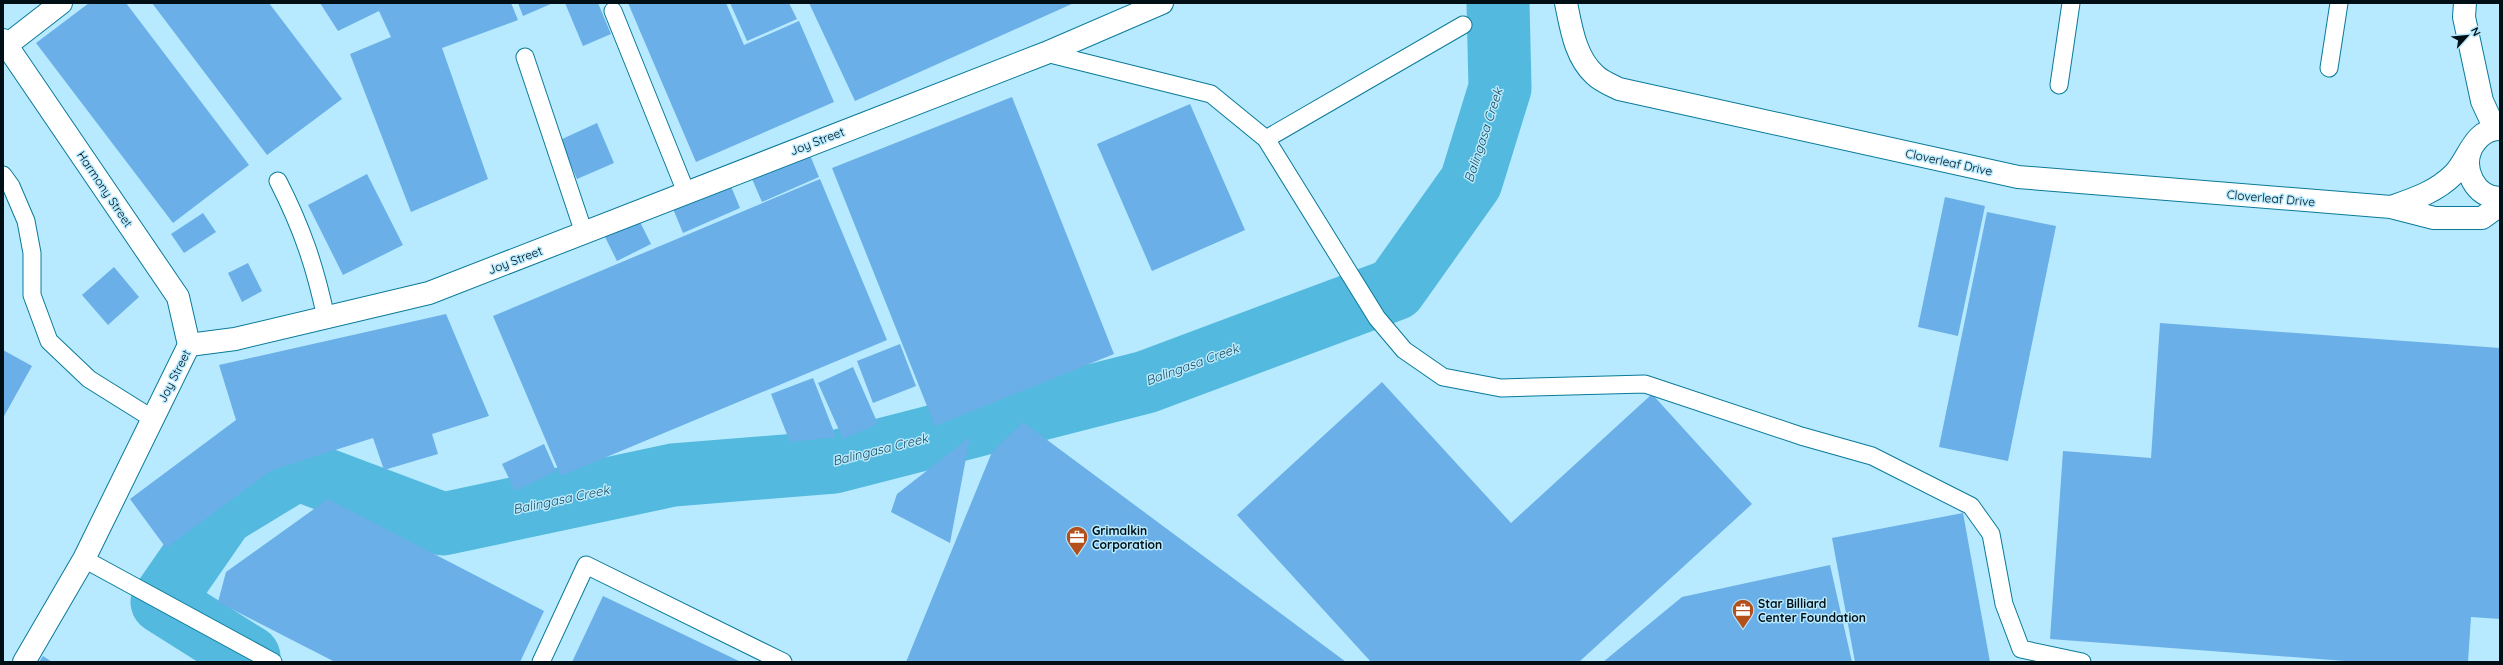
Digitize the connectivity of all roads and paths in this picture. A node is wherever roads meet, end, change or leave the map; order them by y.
1 (61, 3) edge
2 (1162, 3) edge
3 (1566, 3) edge
4 (2071, 3) edge
5 (2339, 3) edge
6 (2465, 3) edge
7 (613, 11) dead end
8 (1463, 24) dead end
9 (4, 44) edge
10 (1046, 53) junction
11 (525, 57) dead end
12 (2329, 68) dead end
13 (2059, 85) dead end
14 (2498, 129) edge
15 (1266, 139) junction
16 (2473, 144) junction
17 (3, 175) edge
18 (278, 181) dead end
19 (686, 192) junction
20 (2500, 198) edge
21 (2500, 205) edge
22 (2391, 207) junction
23 (584, 233) junction
24 (326, 318) junction
25 (189, 346) junction
26 (153, 418) junction
27 (84, 559) junction
28 (24, 662) edge
29 (273, 662) edge
30 (541, 662) edge
31 (783, 662) edge
32 (2082, 662) edge

1 - 9 street
2 - 10 street, Joy Street
3 - 22 street, Cloverleaf Drive
4 - 13 lane
5 - 12 lane
6 - 14 street, Cloverleaf Drive
7 - 19 lane
8 - 15 lane
9 - 25 street, Harmony Street
10 - 15 lane
10 - 19 street, Joy Street
11 - 23 lane
14 - 16 street, Cloverleaf Drive
15 - 32 lane
16 - 20 street
16 - 22 street, Cloverleaf Drive
17 - 26 lane
18 - 24 lane
19 - 23 street, Joy Street
21 - 22 street, Cloverleaf Drive
23 - 24 street, Joy Street
24 - 25 street, Joy Street
25 - 26 street, Joy Street
26 - 27 street, Joy Street
27 - 28 street, Joy Street
27 - 29 lane
30 - 31 lane

